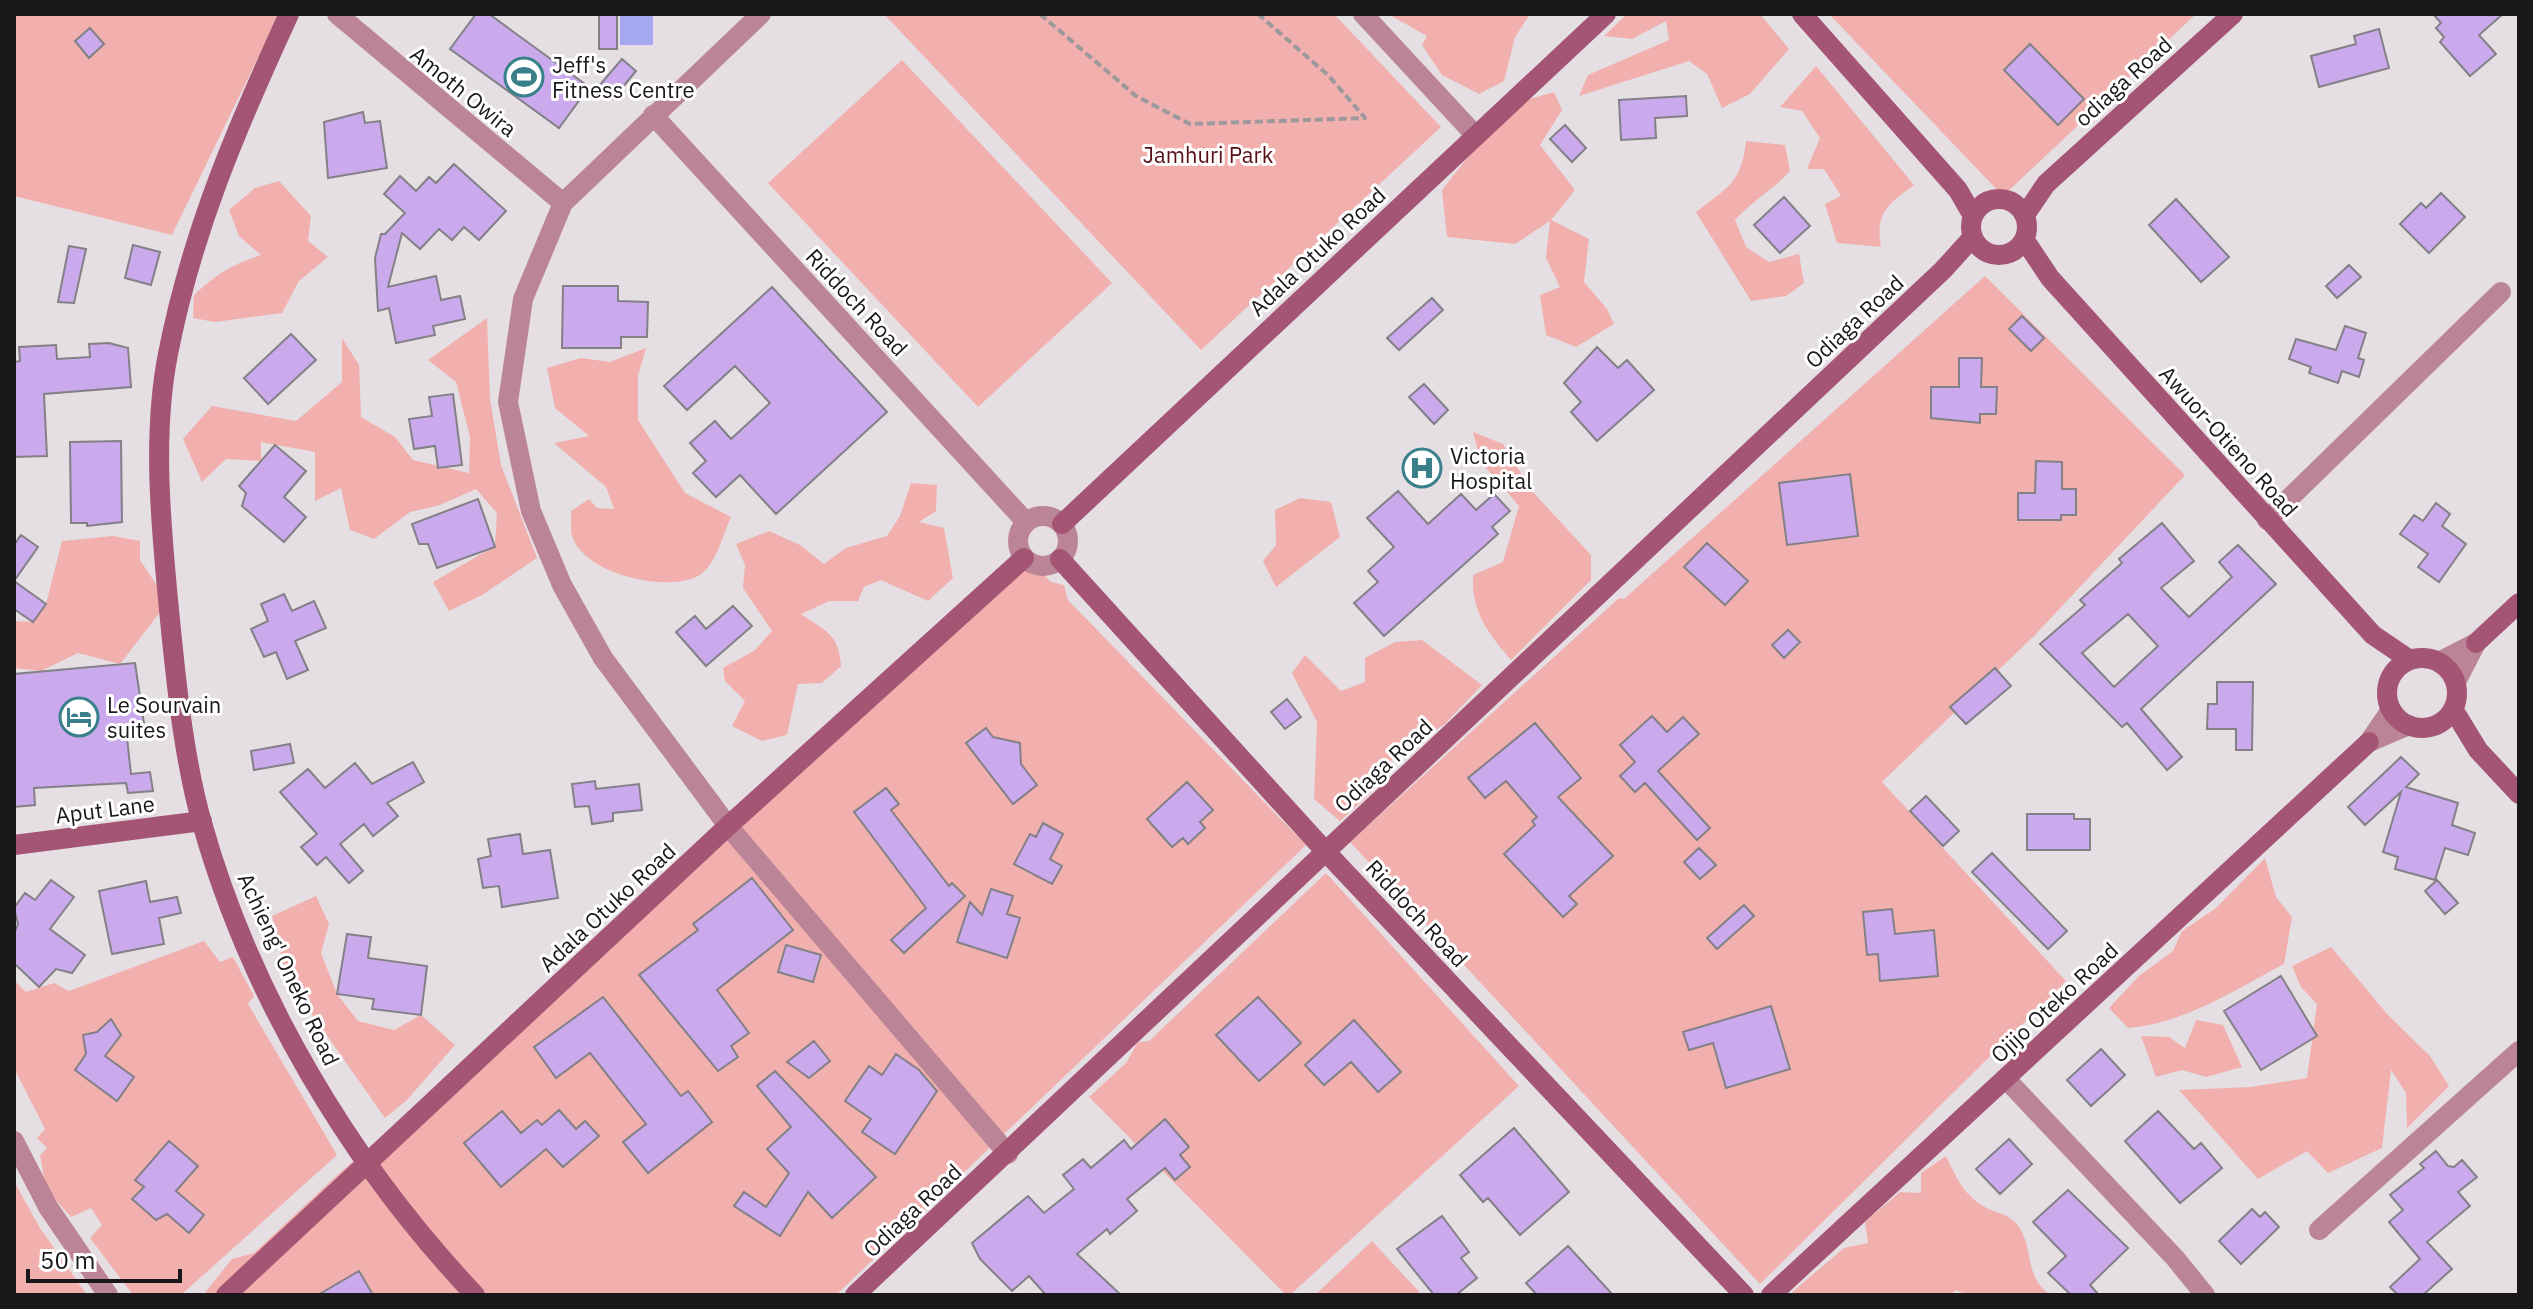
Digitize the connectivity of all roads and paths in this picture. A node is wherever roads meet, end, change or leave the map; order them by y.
1 (289, 14) edge
2 (337, 14) edge
3 (761, 14) edge
4 (1040, 14) edge
5 (1258, 14) edge
6 (1363, 14) edge
7 (1606, 14) edge
8 (1802, 14) edge
9 (2233, 14) edge
10 (653, 115) junction
11 (1476, 136) junction
12 (1958, 190) junction
13 (1988, 201) junction
14 (563, 203) junction
15 (2018, 209) junction
16 (1976, 234) junction
17 (2018, 245) junction
18 (2501, 292) dead end
19 (2267, 520) junction
20 (1026, 522) junction
21 (1062, 524) junction
22 (1024, 558) junction
23 (1060, 559) junction
24 (2519, 603) edge
25 (2373, 635) junction
26 (2476, 643) junction
27 (2410, 660) junction
28 (2439, 662) junction
29 (2391, 676) junction
30 (2456, 682) junction
31 (2391, 710) junction
32 (2446, 716) junction
33 (2409, 725) junction
34 (2369, 742) junction
35 (2519, 794) edge
36 (202, 821) junction
37 (728, 826) junction
38 (14, 845) edge
39 (1326, 852) junction
40 (2519, 1051) edge
41 (2006, 1079) junction
42 (14, 1141) edge
43 (1008, 1154) junction
44 (366, 1165) junction
45 (2319, 1230) dead end
46 (108, 1295) edge
47 (226, 1295) edge
48 (475, 1295) edge
49 (855, 1295) edge
50 (1744, 1295) edge
51 (1771, 1295) edge
52 (2205, 1295) edge

1 - 36 main road, Achieng' Oneko Road
2 - 14 street, Amoth Owira
3 - 10 street
4 - 5 path
6 - 11 street
7 - 11 main road, Adala Otuko Road
8 - 12 main road
9 - 15 main road, odiaga Road
10 - 14 street
10 - 20 street, Riddoch Road
11 - 21 main road, Adala Otuko Road
12 - 13 main road
12 - 16 main road
13 - 15 main road
13 - 16 main road
14 - 37 street
15 - 17 main road
16 - 17 main road
16 - 39 main road, Odiaga Road
17 - 19 main road, Awuor-Otieno Road
18 - 19 street
19 - 25 main road, Awuor-Otieno Road
20 - 21 street
20 - 22 street
21 - 23 street
22 - 23 street
22 - 37 main road, Adala Otuko Road
23 - 39 main road, Riddoch Road
24 - 26 main road
25 - 27 main road, Awuor-Otieno Road
25 - 29 main road, Awuor-Otieno Road
26 - 28 street
26 - 30 street
27 - 28 main road
27 - 29 main road
28 - 30 main road
29 - 31 main road, Awuor-Otieno Road
30 - 32 main road
31 - 33 main road
31 - 34 street, Ojijo Oteko Road
32 - 33 main road
32 - 35 main road
33 - 34 street, Ojijo Oteko Road
34 - 41 main road, Ojijo Oteko Road
36 - 38 main road, Aput Lane
36 - 44 main road, Achieng' Oneko Road
37 - 43 street
37 - 44 main road, Adala Otuko Road
39 - 43 main road, Odiaga Road
39 - 50 main road, Riddoch Road
40 - 45 street
41 - 51 main road, Ojijo Oteko Road
41 - 52 street
42 - 46 street
43 - 49 main road, Odiaga Road
44 - 47 main road, Adala Otuko Road
44 - 48 main road, Achieng' Oneko Road

